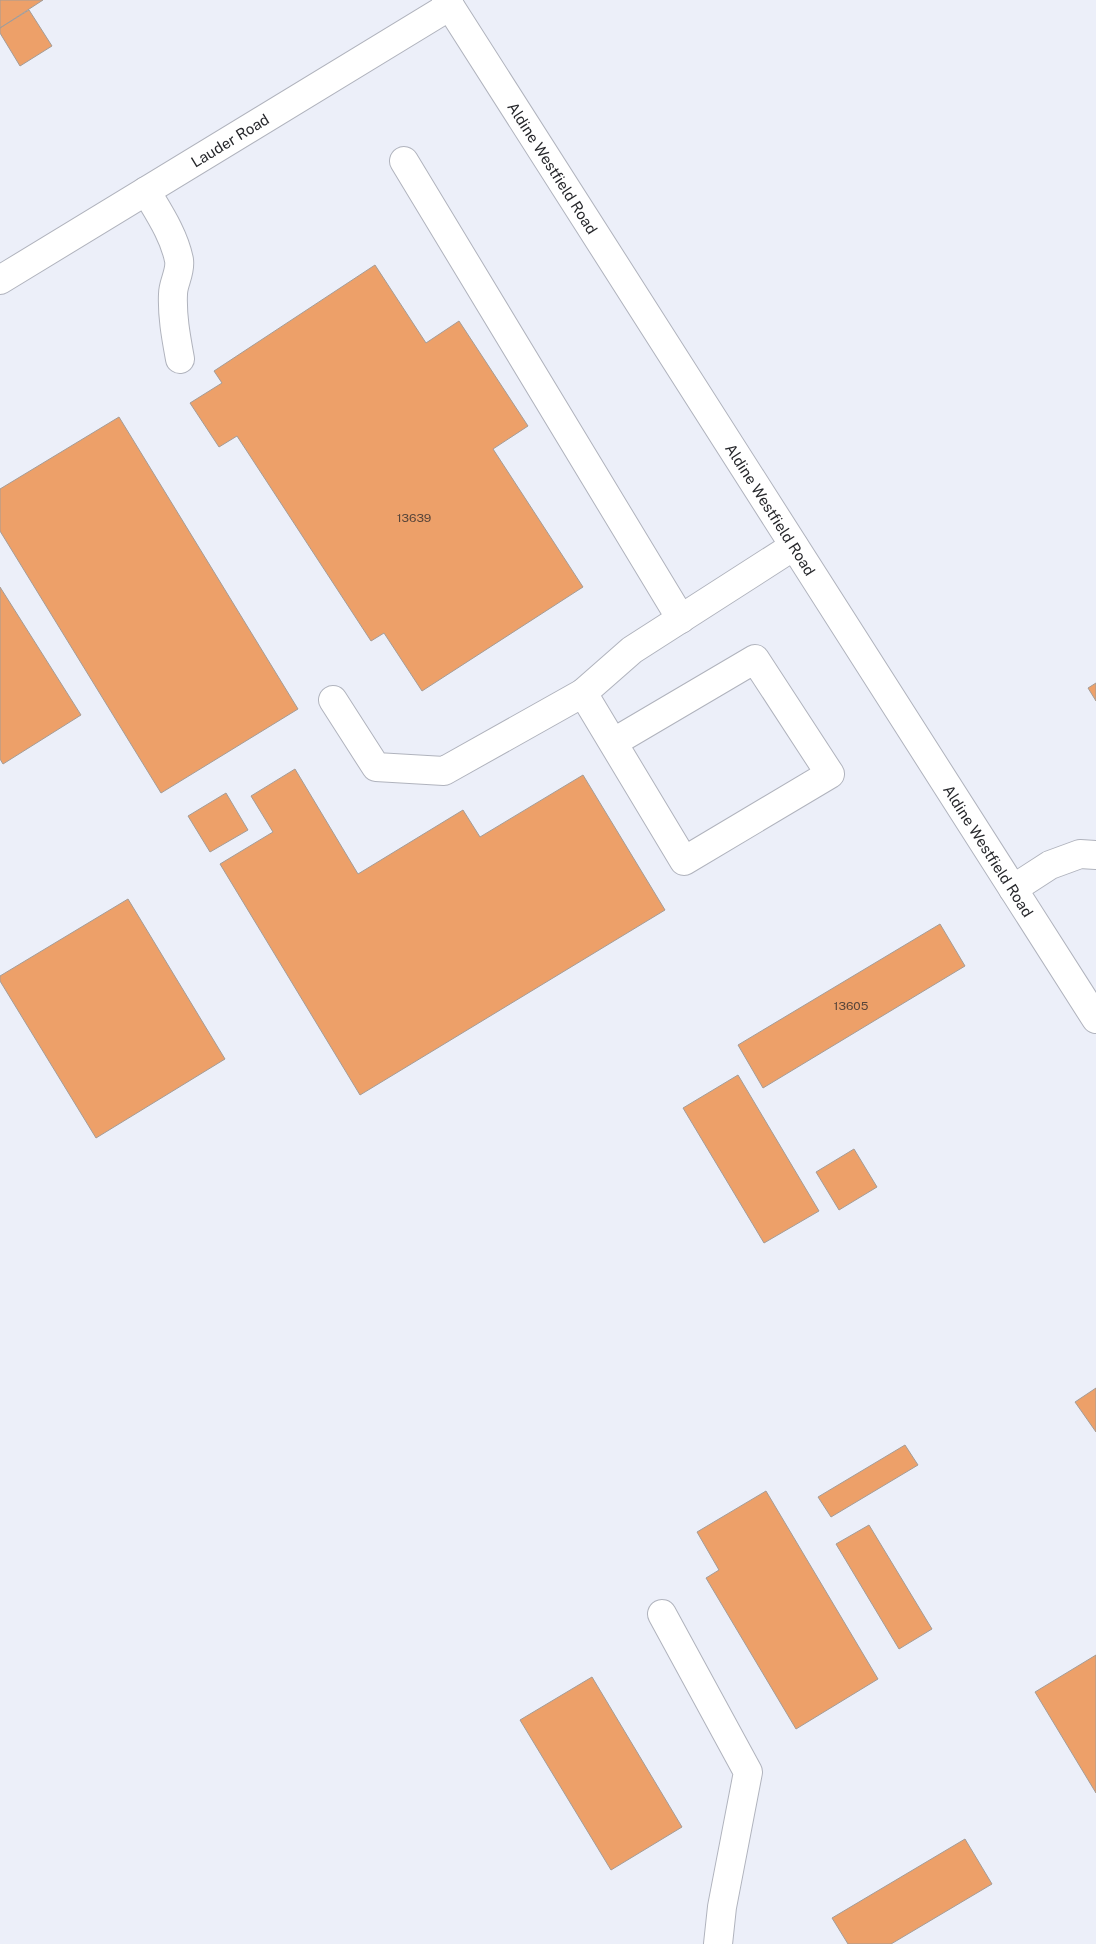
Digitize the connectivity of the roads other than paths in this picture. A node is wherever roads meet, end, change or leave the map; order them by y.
1 (452, 2) edge
2 (404, 162) dead end
3 (146, 191) junction
4 (0, 280) edge
5 (180, 359) dead end
6 (794, 546) junction
7 (681, 619) junction
8 (583, 693) junction
9 (333, 700) dead end
10 (614, 742) junction
11 (1096, 856) edge
12 (1013, 889) junction
13 (1096, 1019) edge
14 (662, 1614) dead end
15 (718, 1944) edge

1 - 3 main road, Lauder Road
1 - 6 main road, Aldine Westfield Road
2 - 7 main road
3 - 4 main road, Lauder Road
3 - 5 main road
6 - 7 main road
6 - 12 main road, Aldine Westfield Road
7 - 8 main road
8 - 9 main road
8 - 10 main road
10 - 10 main road
11 - 12 main road
12 - 13 main road, Aldine Westfield Road
14 - 15 main road

